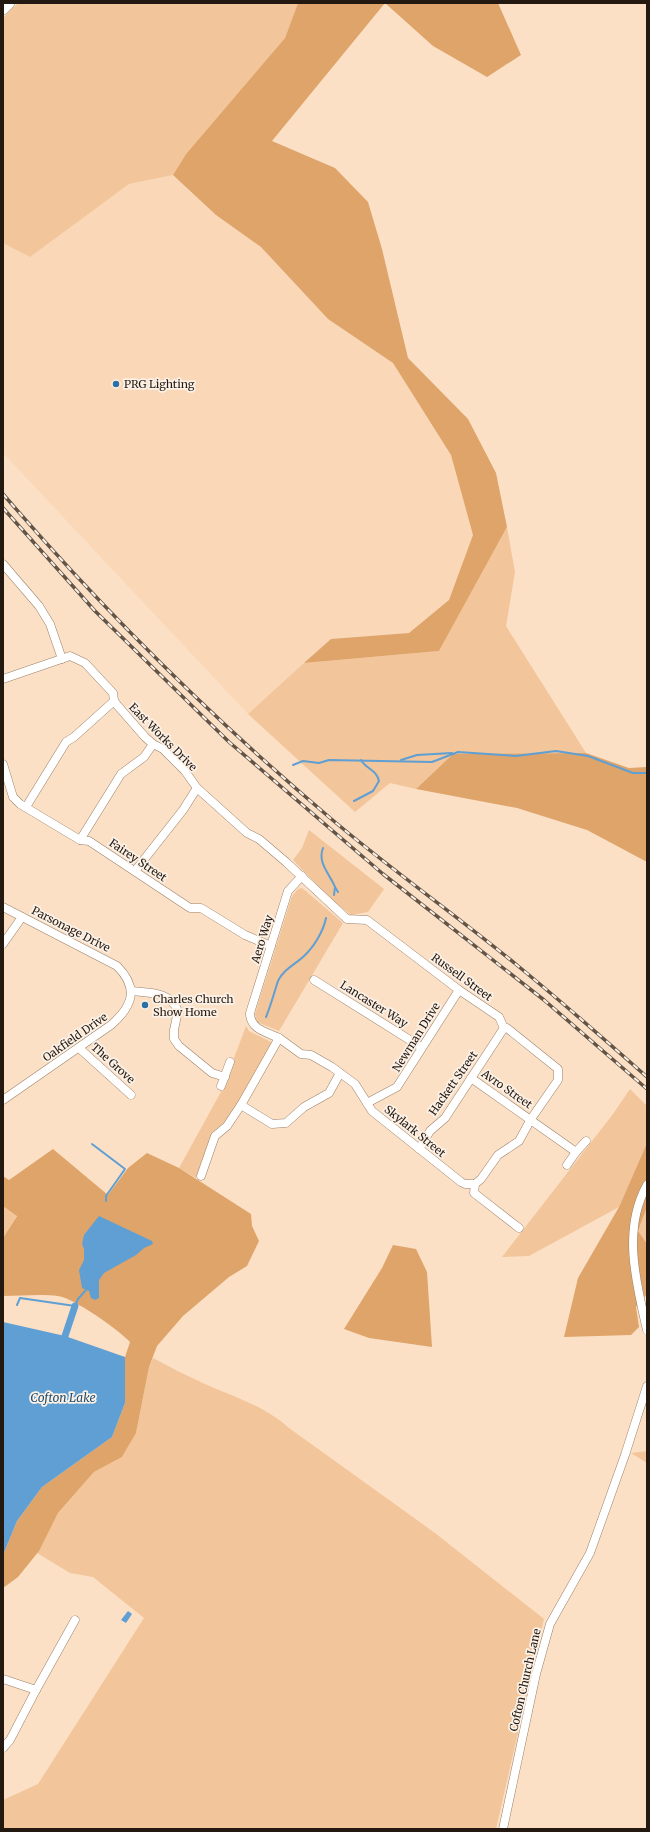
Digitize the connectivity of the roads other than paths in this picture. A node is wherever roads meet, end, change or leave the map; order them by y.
1 (8, 3) edge
2 (3, 8) edge
3 (3, 564) edge
4 (62, 659) junction
5 (3, 679) edge
6 (114, 701) junction
7 (153, 744) junction
8 (3, 764) edge
9 (5, 778) edge
10 (197, 788) junction
11 (26, 807) junction
12 (80, 840) junction
13 (135, 871) junction
14 (302, 876) junction
15 (3, 907) edge
16 (22, 917) junction
17 (3, 944) edge
18 (271, 946) junction
19 (314, 980) dead end
20 (459, 990) junction
21 (131, 991) junction
22 (250, 1013) joint
23 (504, 1028) junction
24 (279, 1038) junction
25 (421, 1047) junction
26 (80, 1048) junction
27 (230, 1062) dead end
28 (340, 1073) junction
29 (225, 1077) junction
30 (470, 1078) junction
31 (221, 1086) dead end
32 (131, 1094) dead end
33 (3, 1100) edge
34 (367, 1103) junction
35 (241, 1105) junction
36 (531, 1119) junction
37 (586, 1141) dead end
38 (419, 1148) junction
39 (576, 1152) junction
40 (567, 1165) dead end
41 (201, 1176) dead end
42 (475, 1184) junction
43 (647, 1185) edge
44 (519, 1228) dead end
45 (647, 1330) edge
46 (647, 1386) edge
47 (75, 1620) dead end
48 (3, 1679) edge
49 (36, 1690) junction
50 (3, 1748) edge
51 (503, 1829) edge

1 - 2 main road
3 - 4 street
4 - 5 street, East Works Drive
4 - 6 street, East Works Drive
6 - 7 street, East Works Drive
6 - 11 street
7 - 10 street, East Works Drive
7 - 12 street
8 - 9 street, Fairey Street
9 - 11 street, Fairey Street
10 - 13 street
10 - 14 street, East Works Drive
11 - 12 street, Fairey Street
12 - 13 street, Fairey Street
13 - 18 street, Fairey Street
14 - 18 street, Aero Way
14 - 20 street, Russell Street
15 - 16 street, Parsonage Drive
16 - 17 street
16 - 21 street, Parsonage Drive
18 - 22 street, Aero Way
19 - 25 street, Lancaster Way
20 - 23 street, Russell Street
20 - 25 street, Newman Drive
21 - 26 street, Oakfield Drive
21 - 29 street
22 - 24 street, Skylark Street
23 - 30 street, Hackett Street
23 - 36 street, Russell Street
24 - 28 street, Skylark Street
24 - 35 street
25 - 34 street, Newman Drive
26 - 32 street, The Grove
26 - 33 street, Oakfield Drive
27 - 29 street
28 - 34 street, Skylark Street
28 - 35 street
29 - 31 street
30 - 36 street, Avro Street
30 - 38 street, Hackett Street
34 - 38 street, Skylark Street
35 - 41 street
36 - 39 street, Avro Street
36 - 42 street
37 - 39 street
38 - 42 street, Skylark Street
39 - 40 street
42 - 44 street
43 - 45 street
46 - 51 street, Cofton Church Lane
47 - 49 street
48 - 49 street
49 - 50 street

